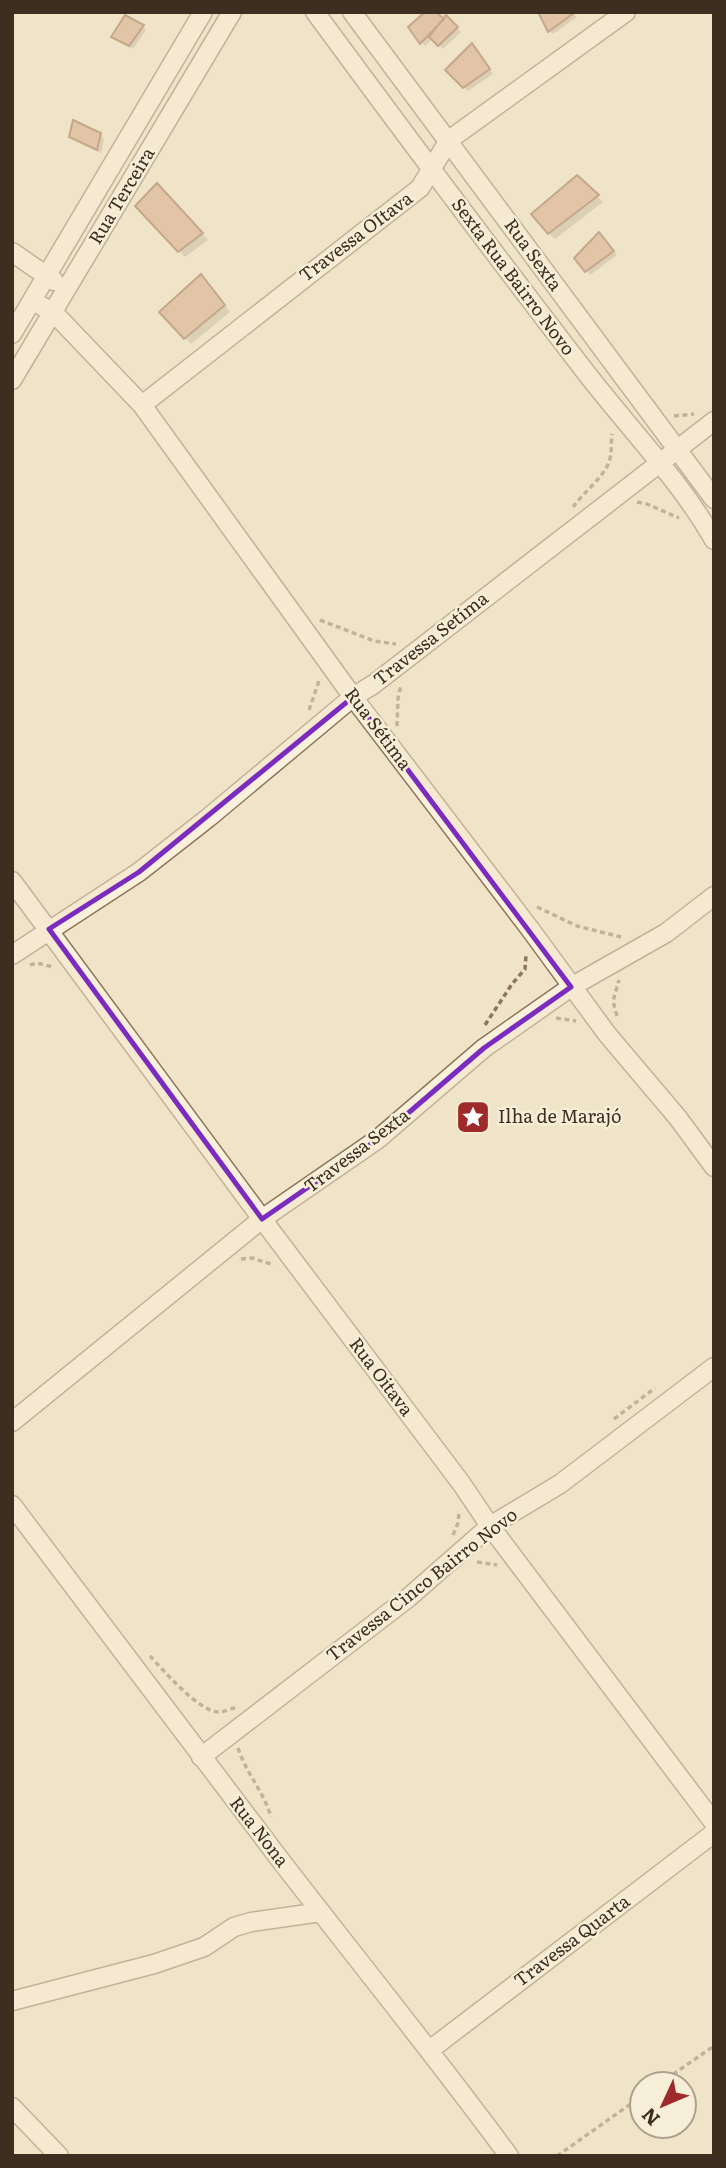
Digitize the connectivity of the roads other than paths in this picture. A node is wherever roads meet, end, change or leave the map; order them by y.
1 (203, 12) edge
2 (232, 12) edge
3 (315, 12) edge
4 (352, 12) edge
5 (626, 12) edge
6 (449, 141) junction
7 (430, 169) junction
8 (12, 253) edge
9 (47, 276) junction
10 (66, 290) junction
11 (33, 301) junction
12 (54, 313) junction
13 (12, 334) edge
14 (12, 380) edge
15 (142, 405) junction
16 (707, 417) edge
17 (676, 450) junction
18 (660, 464) junction
19 (714, 499) edge
20 (714, 540) edge
21 (353, 697) junction
22 (12, 881) edge
23 (714, 896) edge
24 (49, 929) junction
25 (17, 961) edge
26 (571, 987) junction
27 (714, 1167) edge
28 (262, 1219) junction
29 (714, 1367) edge
30 (12, 1422) edge
31 (12, 1505) edge
32 (490, 1526) junction
33 (201, 1757) junction
34 (714, 1824) edge
35 (714, 1833) edge
36 (321, 1912) junction
37 (12, 2001) edge
38 (431, 2049) junction
39 (12, 2107) edge
40 (59, 2156) edge
41 (509, 2156) edge

1 - 9 street, Rua Terceira
2 - 10 street, Rua Terceira
3 - 7 street, Sexta Rua Bairro Novo
4 - 6 street, Rua Sexta
5 - 6 street, Travessa OItava
6 - 7 street, Travessa OItava
6 - 17 street, Rua Sexta
7 - 15 street, Travessa OItava
7 - 18 street, Sexta Rua Bairro Novo
8 - 9 street
9 - 10 street
9 - 11 street, Rua Terceira
10 - 12 street, Rua Terceira
11 - 12 street, Rua Sétima
11 - 13 street, Rua Terceira
12 - 14 street, Rua Terceira
12 - 15 street, Rua Sétima
15 - 21 street, Rua Sétima
16 - 17 street, Travessa Setíma
17 - 18 street, Travessa Setíma
17 - 19 street, Rua Sexta
18 - 20 street, Sexta Rua Bairro Novo
18 - 21 street, Travessa Setíma
21 - 24 street, Travessa Setíma
21 - 26 street, Rua Sétima
22 - 24 street, Rua Oitava
23 - 26 street, Travessa Sexta
24 - 25 street, Travessa Setíma
24 - 28 street, Rua Oitava
26 - 27 street, Rua Sétima
26 - 28 street, Travessa Sexta
28 - 30 street, Travessa Sexta
28 - 32 street, Rua Oitava
29 - 32 street, Travessa Cinco Bairro Novo
31 - 33 street, Rua Nona
32 - 33 street, Travessa Cinco Bairro Novo
32 - 34 street, Rua Oitava
33 - 36 street, Rua Nona
35 - 38 street, Travessa Quarta
36 - 37 street
36 - 38 street, Rua Nona
38 - 41 street, Rua Nona
39 - 40 street

